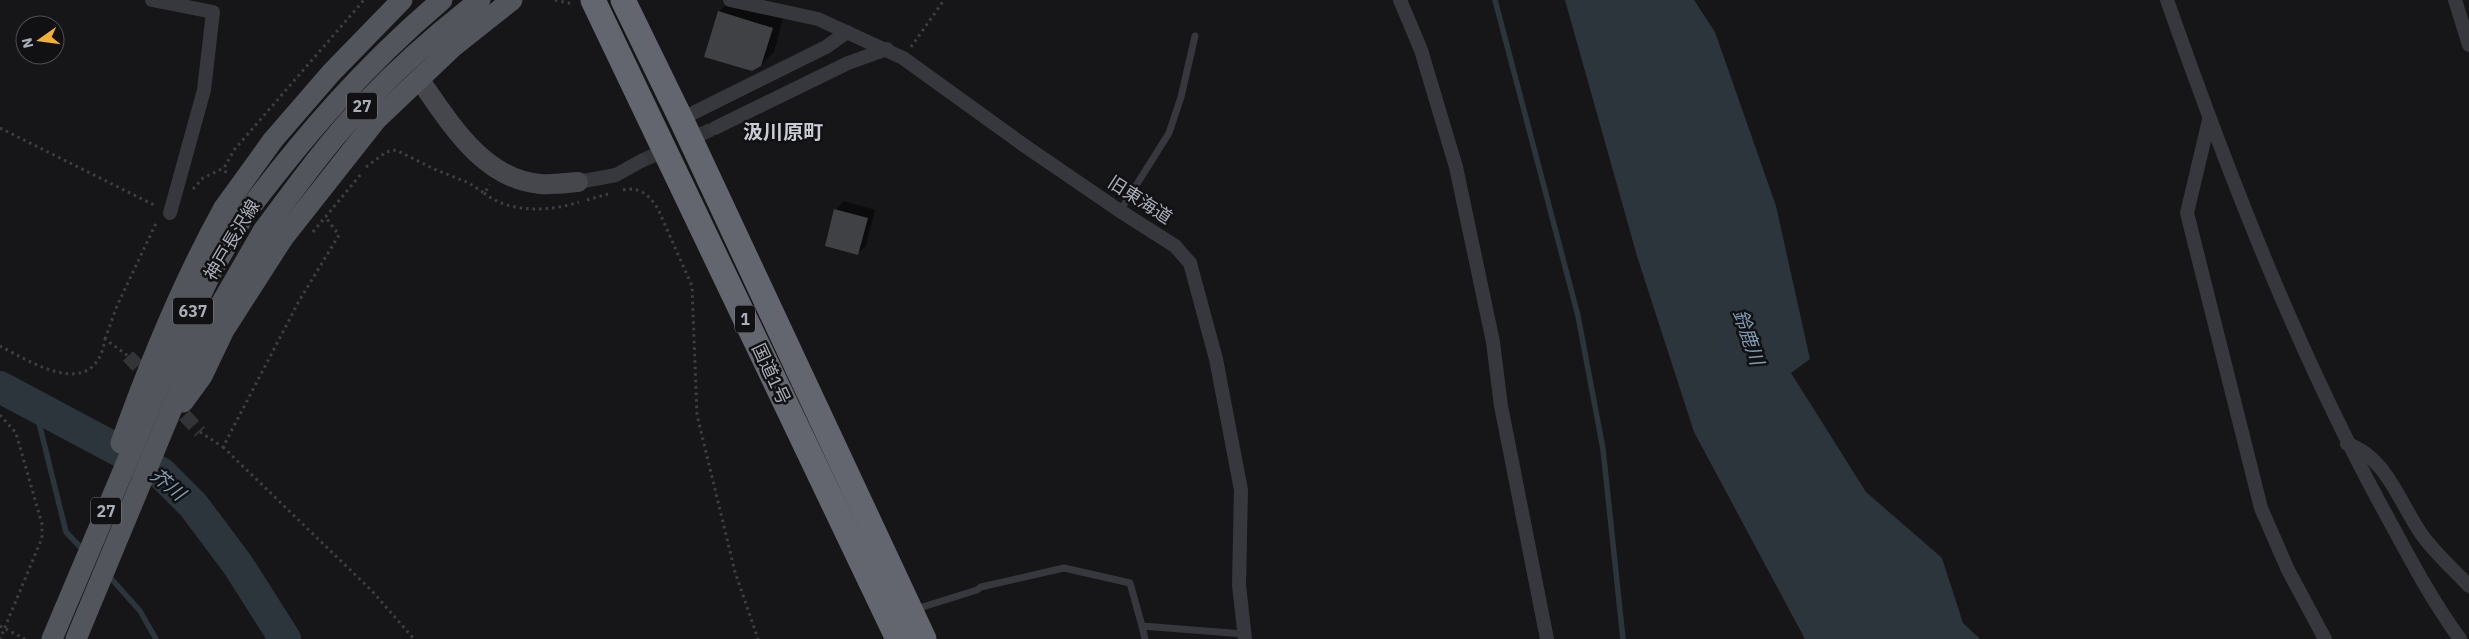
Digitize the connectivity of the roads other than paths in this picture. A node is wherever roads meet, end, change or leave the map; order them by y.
1 (152, 0) edge
2 (402, 0) edge
3 (442, 0) edge
4 (480, 0) edge
5 (512, 0) edge
6 (623, 0) edge
7 (730, 0) edge
8 (1400, 0) edge
9 (2167, 0) edge
10 (2455, 0) edge
11 (583, 2) edge
12 (847, 32) junction
13 (1195, 36) dead end
14 (2469, 45) edge
15 (887, 50) junction
16 (419, 79) junction
17 (681, 119) junction
18 (2209, 120) junction
19 (715, 128) tunnel mouth
20 (641, 161) tunnel mouth
21 (578, 182) joint
22 (166, 211) road end
23 (1120, 211) junction
24 (243, 217) joint
25 (144, 403) junction
26 (164, 426) junction
27 (2348, 444) junction
28 (2469, 586) edge
29 (911, 612) junction
30 (1142, 626) junction
31 (80, 632) edge
32 (1245, 636) edge
33 (52, 639) edge
34 (898, 639) edge
35 (924, 639) edge
36 (1145, 639) edge
37 (1546, 639) edge
38 (2325, 639) edge
39 (2460, 639) edge

1 - 22 street
2 - 25 main road, 神戸長沢線 / 27, bridge
3 - 24 main road, 神戸長沢線 / 27, bridge
4 - 26 main road, 神戸長沢線 / 27, bridge
5 - 16 main road, 神戸長沢線 / 27
6 - 17 highway, 国道1号 / 1
7 - 12 street, 旧東海道
8 - 37 street
9 - 18 street
10 - 14 street
11 - 34 highway, 国道1号 / 1
12 - 15 street, 旧東海道
12 - 17 street
13 - 23 lane
15 - 19 street
15 - 23 street, 旧東海道
16 - 21 street
16 - 26 main road, 神戸長沢線 / 27, bridge
17 - 29 highway, 国道1号 / 1
18 - 27 street
18 - 38 street
20 - 21 street
23 - 32 street, 旧東海道
24 - 25 main road, 神戸長沢線 / 637
25 - 33 main road, 神戸長沢線 / 27
26 - 31 main road, 神戸長沢線 / 27
27 - 28 street
27 - 39 street
29 - 30 lane
29 - 35 highway, 国道1号 / 1
30 - 32 lane
30 - 36 lane

